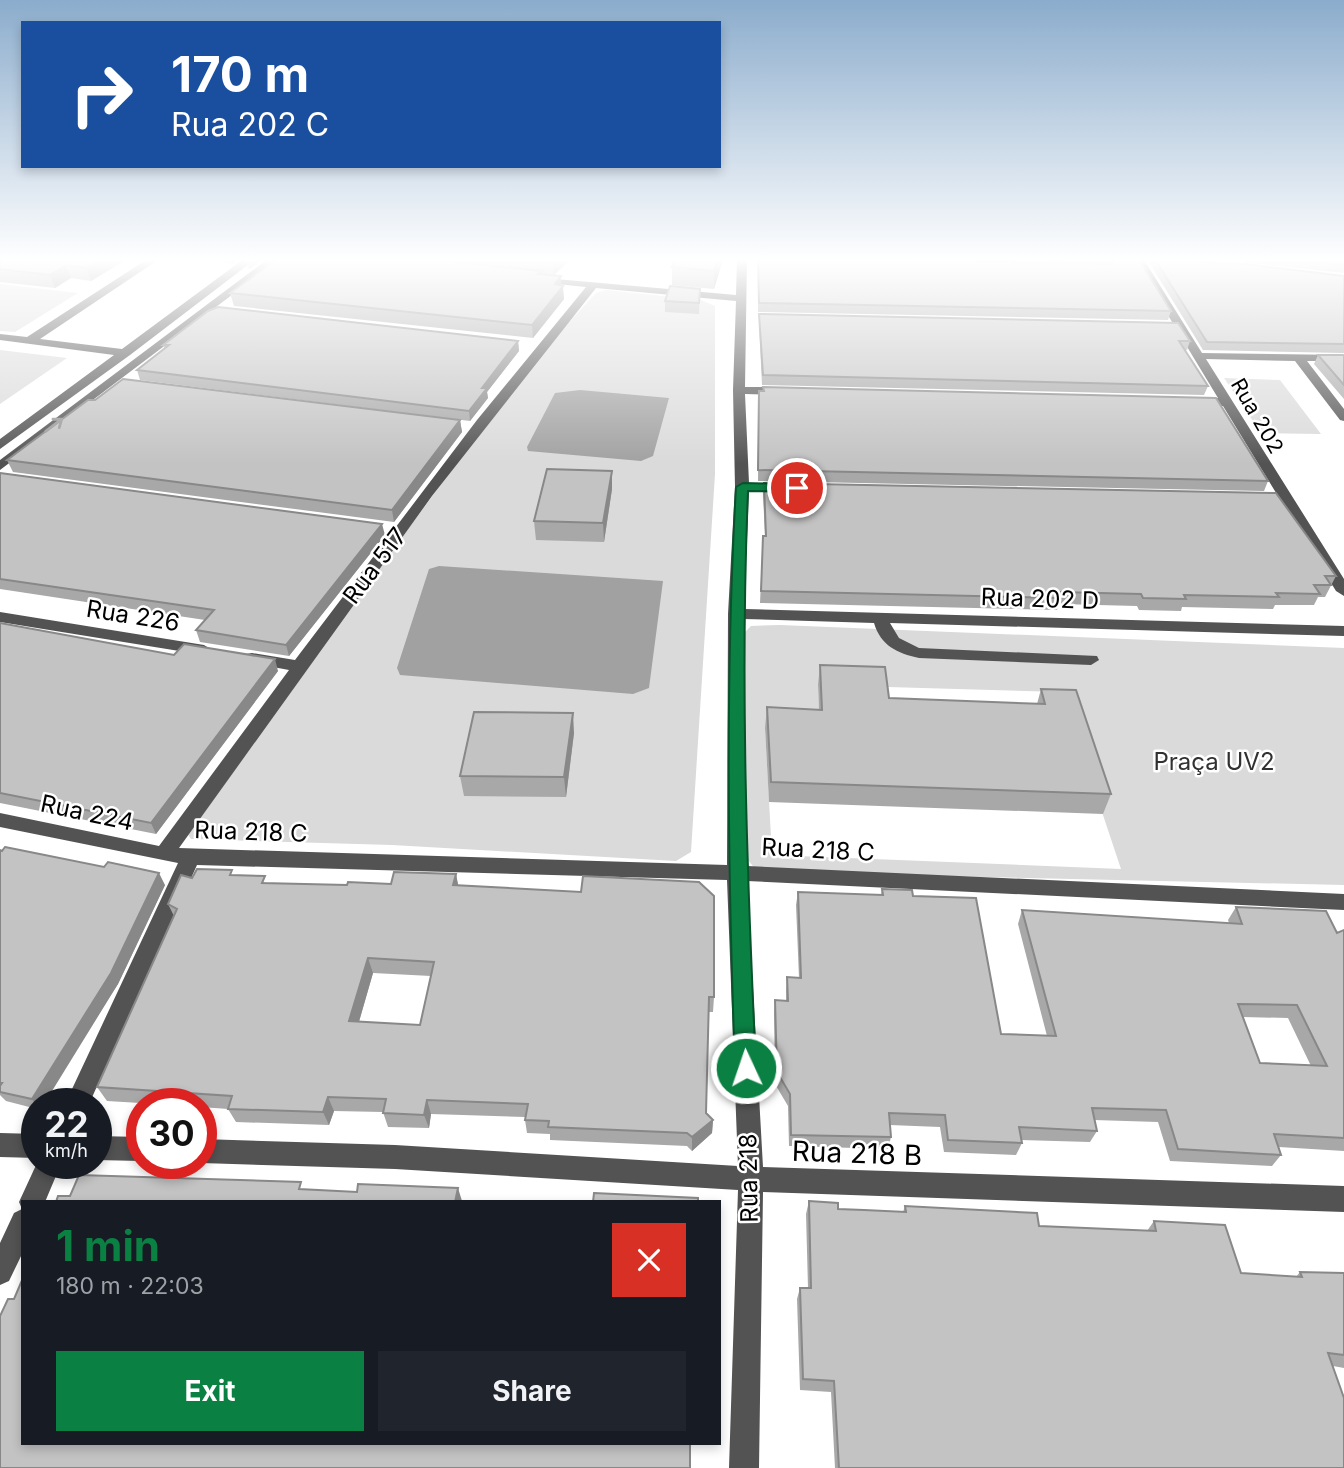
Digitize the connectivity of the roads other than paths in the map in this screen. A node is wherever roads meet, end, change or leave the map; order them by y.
1 (51, 327) edge
2 (161, 327) edge
3 (184, 327) edge
4 (553, 327) edge
5 (746, 327) edge
6 (1174, 327) edge
7 (148, 336) junction
8 (0, 337) edge
9 (168, 338) junction
10 (29, 341) junction
11 (126, 353) junction
12 (1200, 356) junction
13 (1298, 357) junction
14 (1344, 359) edge
15 (111, 382) junction
16 (125, 383) edge
17 (739, 390) junction
18 (795, 391) edge
19 (1185, 401) edge
20 (1227, 402) junction
21 (1344, 417) edge
22 (0, 445) edge
23 (0, 466) edge
24 (743, 487) junction
25 (798, 488) edge
26 (1344, 591) edge
27 (736, 614) junction
28 (0, 617) edge
29 (881, 618) junction
30 (1344, 631) edge
31 (1091, 660) dead end
32 (299, 666) junction
33 (0, 820) edge
34 (164, 854) junction
35 (191, 857) junction
36 (737, 873) junction
37 (1344, 902) edge
38 (84, 1088) edge
39 (0, 1145) edge
40 (21, 1146) edge
41 (217, 1151) edge
42 (42, 1179) edge
43 (751, 1179) junction
44 (1344, 1199) edge
45 (33, 1200) edge
46 (21, 1226) edge
47 (0, 1272) edge
48 (744, 1468) edge

1 - 10 street
2 - 7 street
3 - 9 street
4 - 32 street, Rua 517
5 - 17 street, Rua 218
6 - 12 street, Rua 202
7 - 9 street
7 - 11 street
8 - 10 street
9 - 15 street
10 - 11 street
11 - 22 street
12 - 13 street
12 - 20 street, Rua 202
13 - 14 street
13 - 21 street
15 - 16 street
23 -> 15 street
17 - 18 street
17 - 24 street, Rua 218
19 - 20 street
20 - 26 street, Rua 202
24 - 25 street
24 - 27 street, Rua 218
27 - 29 street, Rua 202 D
27 - 36 street, Rua 218
28 - 32 street, Rua 226
29 - 30 street, Rua 202 D
29 - 31 street
32 - 34 street, Rua 517
33 - 34 street, Rua 224
34 - 35 street, Rua 218 C
35 - 36 street, Rua 218 C
35 - 38 street
36 - 37 street, Rua 218 C
36 - 43 street, Rua 218
39 - 40 street
41 - 43 street, Rua 218 B
42 - 45 street
43 - 44 street, Rua 218 B
43 - 48 street, Rua 218
46 - 47 street

